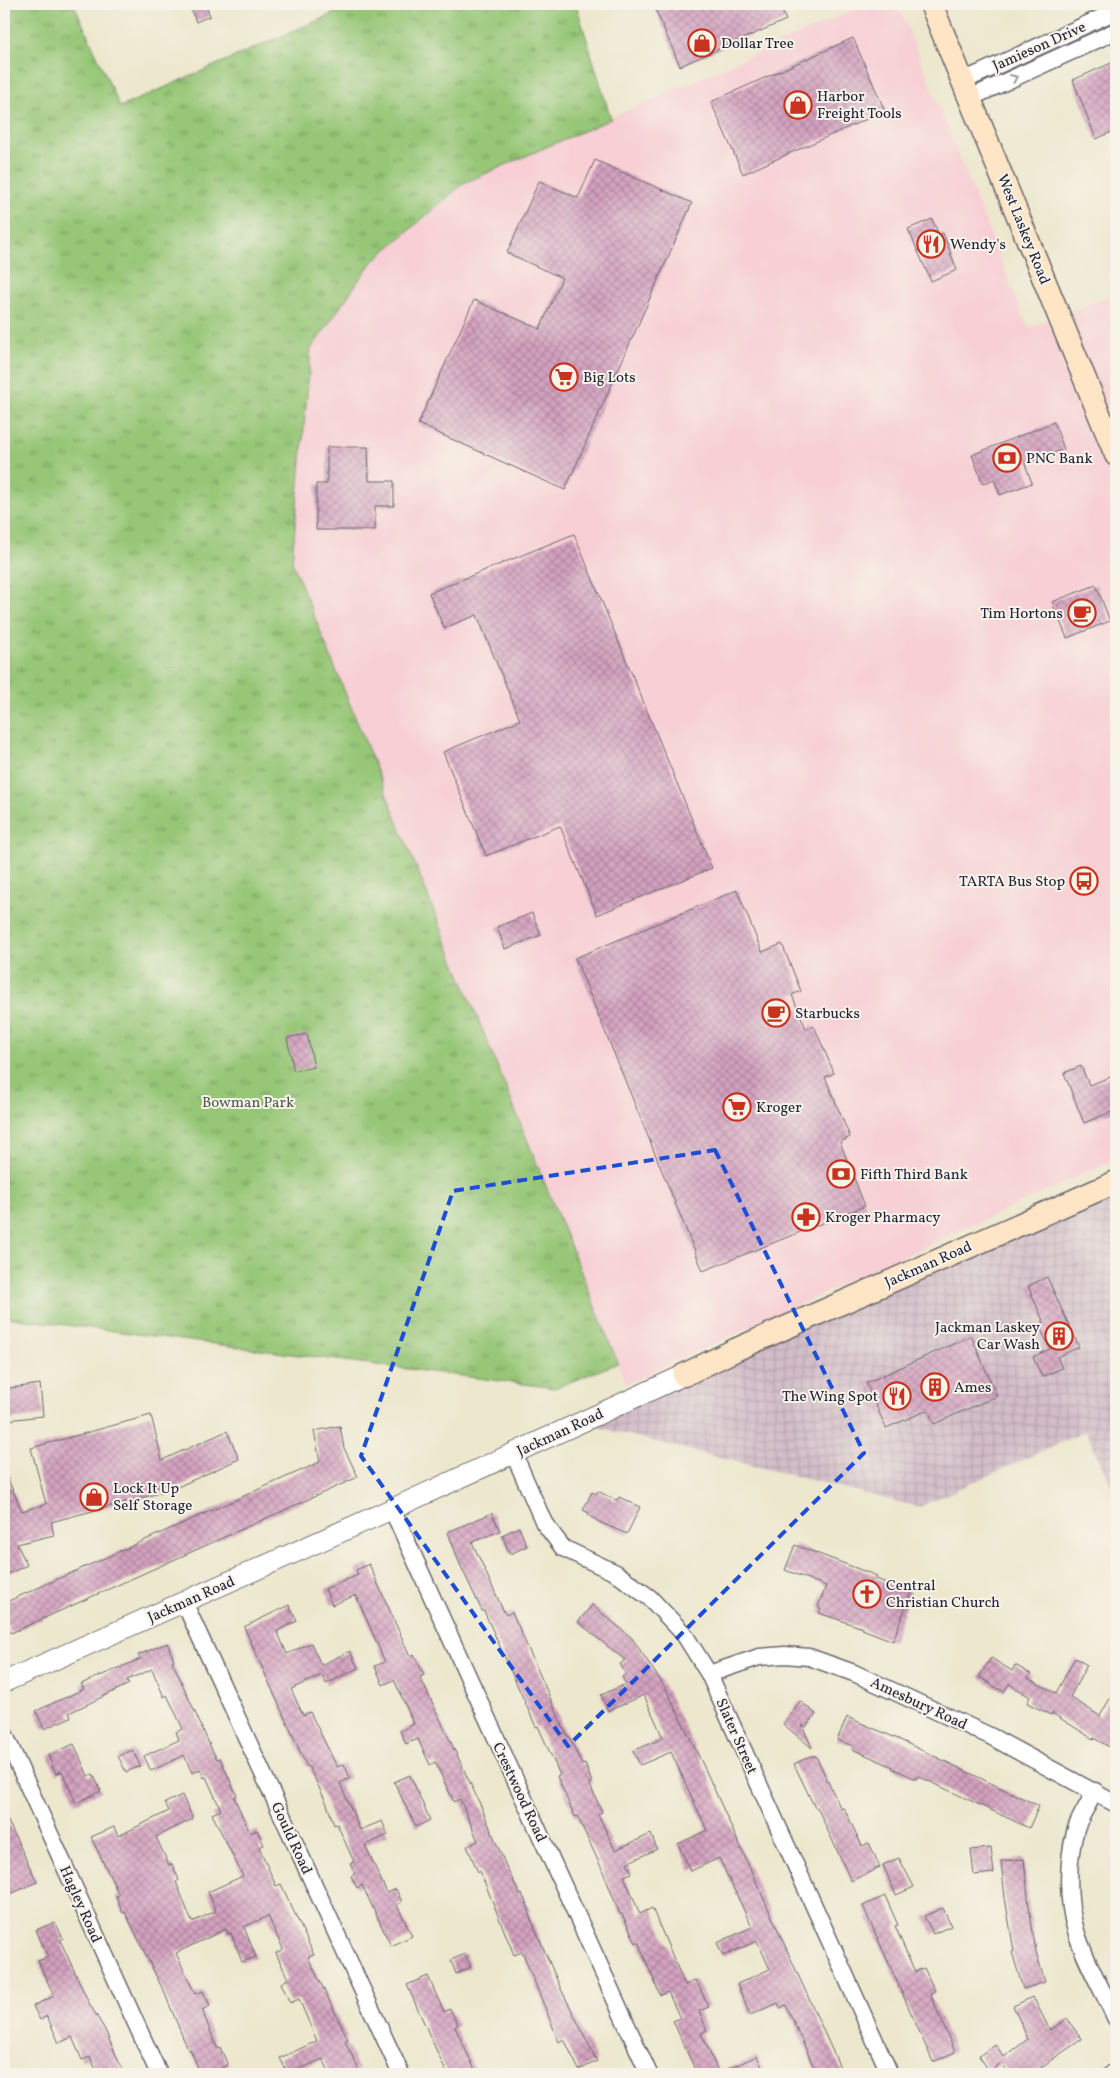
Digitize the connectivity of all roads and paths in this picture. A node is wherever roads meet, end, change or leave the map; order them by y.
1 (931, 4) edge
2 (1116, 11) edge
3 (1116, 31) edge
4 (966, 90) junction
5 (1116, 455) edge
6 (1116, 1182) edge
7 (684, 1375) joint
8 (514, 1454) junction
9 (392, 1509) junction
10 (184, 1602) junction
11 (709, 1674) junction
12 (4, 1682) edge
13 (4, 1733) edge
14 (1095, 1791) junction
15 (1116, 1804) edge
16 (1116, 2019) edge
17 (1116, 2071) edge
18 (158, 2074) edge
19 (401, 2074) edge
20 (647, 2074) edge
21 (890, 2074) edge
22 (1112, 2074) edge

1 - 4 main road, West Laskey Road
2 - 4 street, Jamieson Drive
4 -> 3 street, Jamieson Drive
4 - 5 main road, West Laskey Road
6 - 7 main road, Jackman Road
7 - 8 street, Jackman Road
8 - 9 street, Jackman Road
8 - 11 street, Slater Street
9 - 10 street, Jackman Road
9 - 20 street, Crestwood Road
10 - 12 street, Jackman Road
10 - 19 street, Gould Road
11 - 14 street, Amesbury Road
11 - 21 street, Slater Street
13 - 18 street, Hagley Road
14 - 15 street, Amesbury Road
14 - 16 street
17 - 22 street

